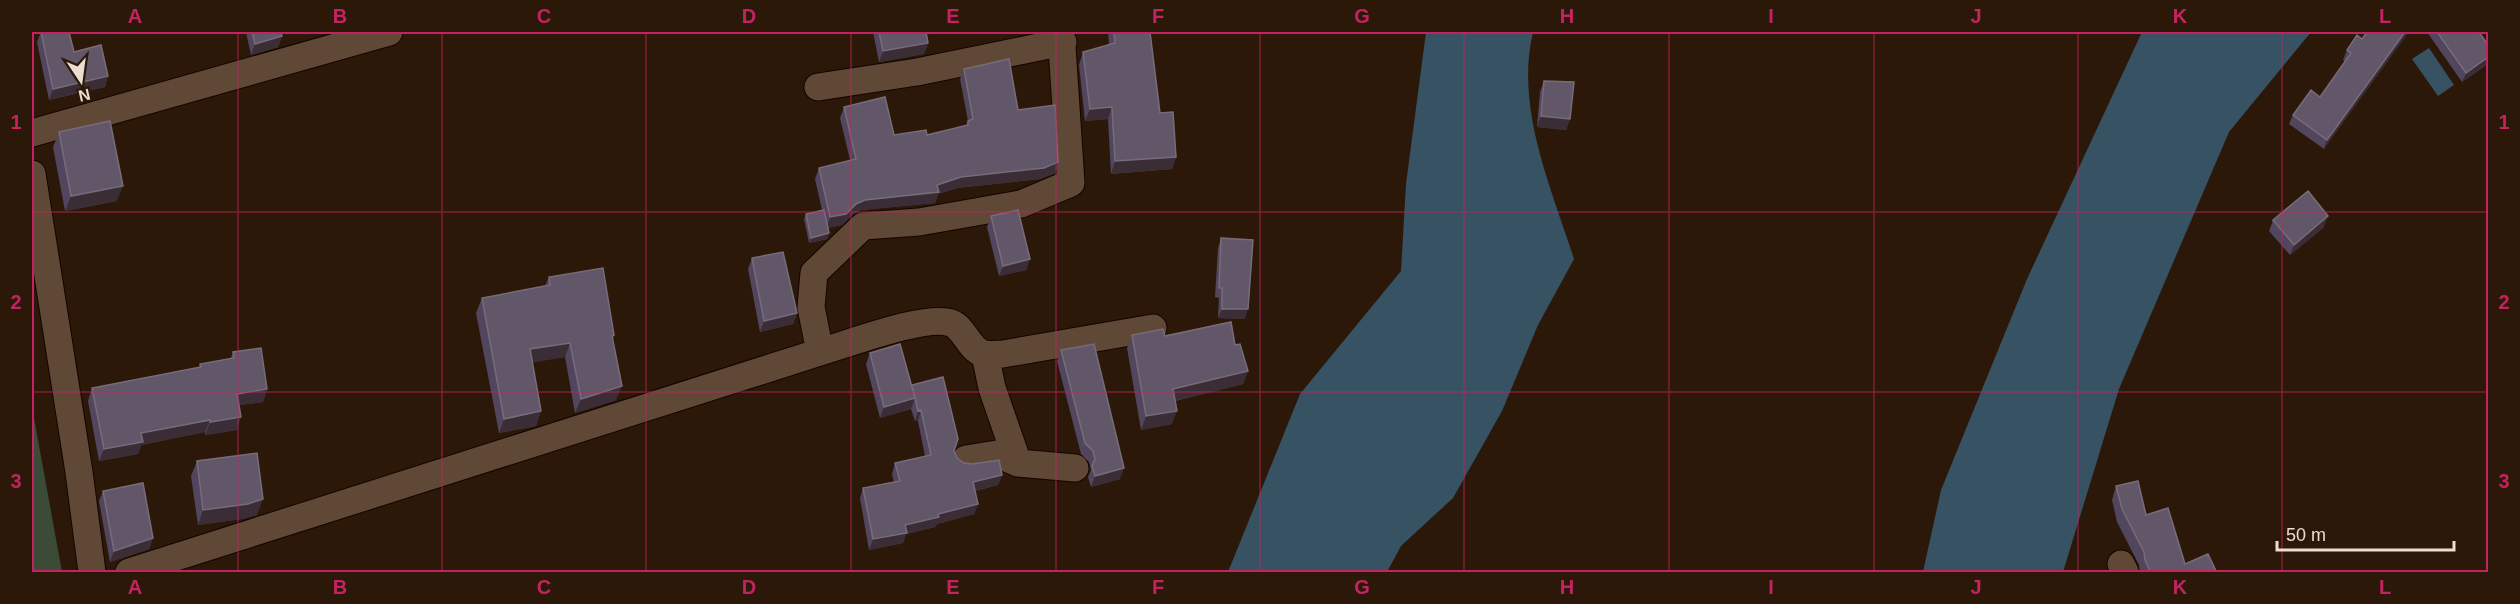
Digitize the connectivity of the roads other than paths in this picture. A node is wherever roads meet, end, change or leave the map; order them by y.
1 (389, 32) edge
2 (1062, 37) edge
3 (818, 87) dead end
4 (32, 133) edge
5 (32, 174) edge
6 (1153, 328) edge
7 (820, 352) junction
8 (985, 354) junction
9 (966, 459) dead end
10 (1018, 463) junction
11 (1075, 468) dead end
12 (92, 573) edge
13 (129, 573) edge

1 - 4 street
2 - 3 street
2 - 7 street
5 - 12 street
6 - 8 street
7 - 8 street
7 - 13 street
8 - 10 street
9 - 10 street
10 - 11 street

